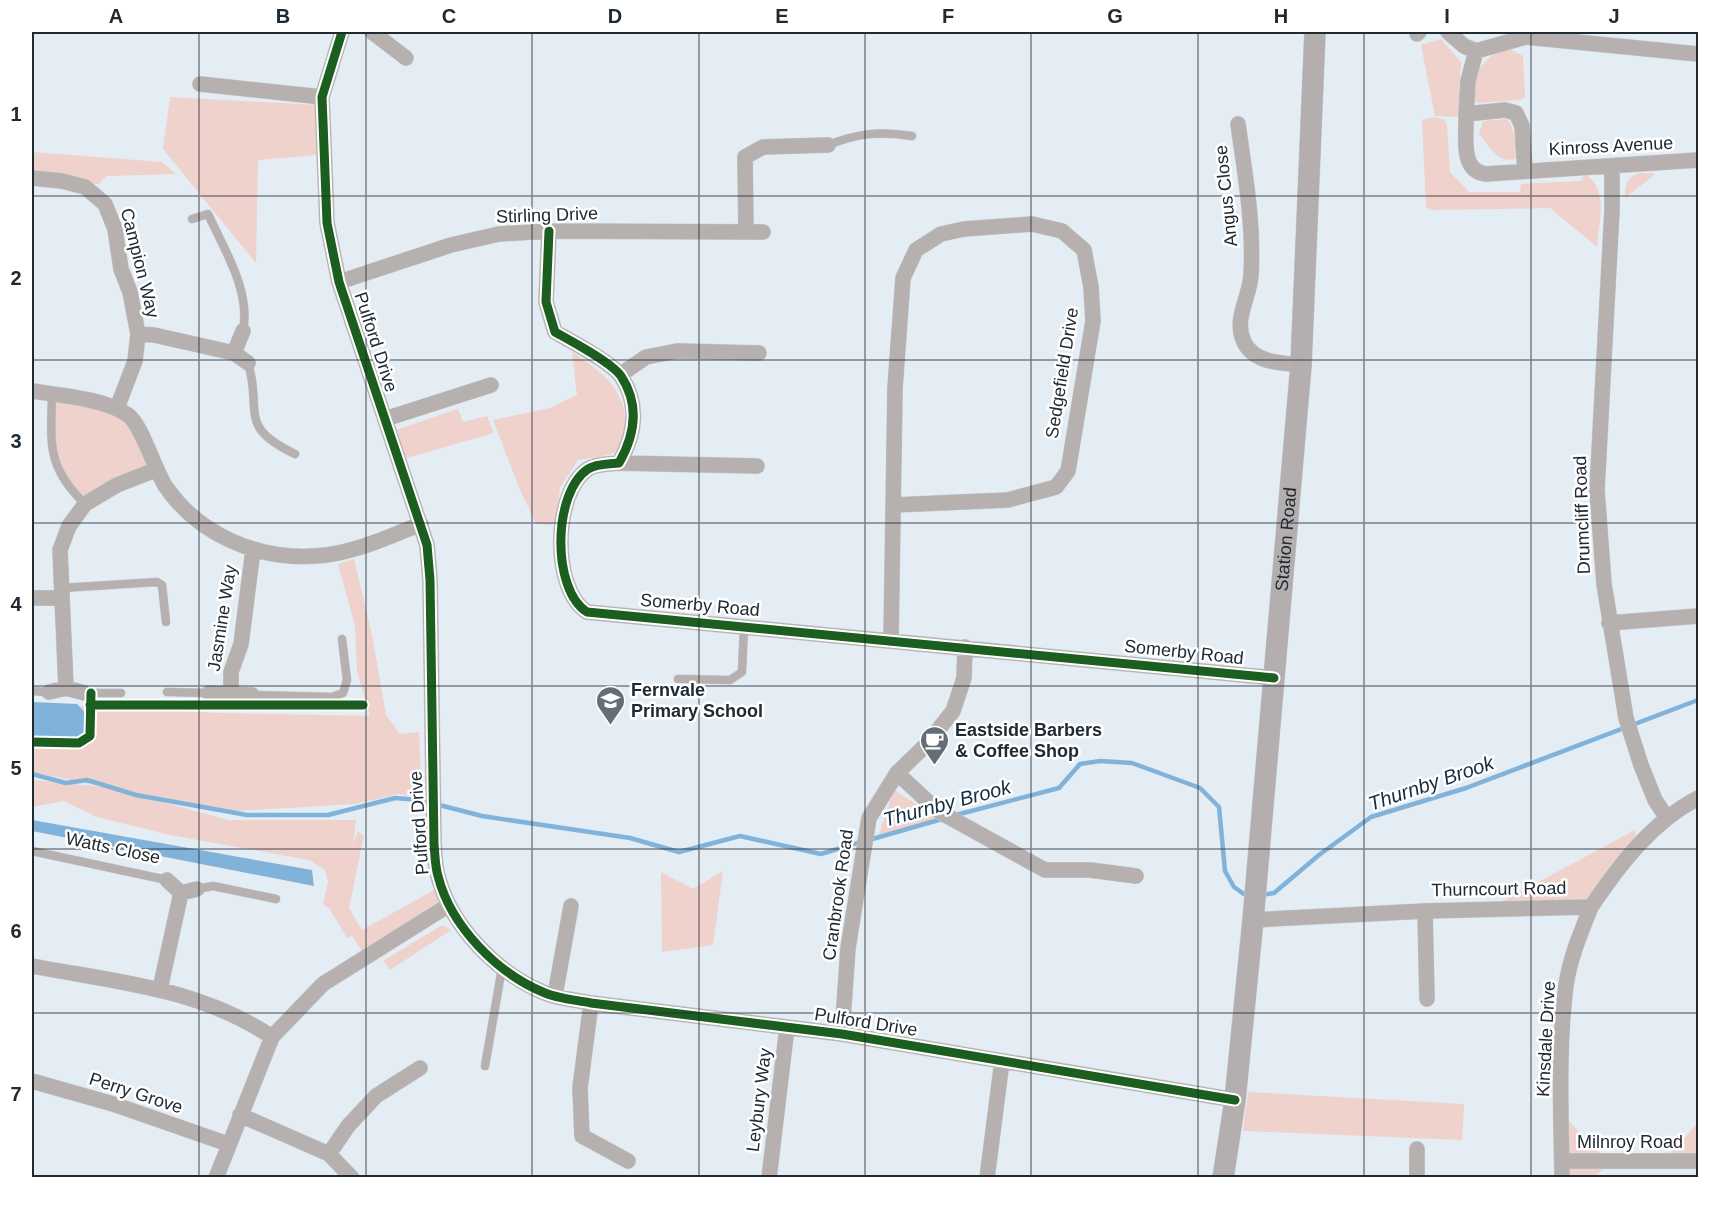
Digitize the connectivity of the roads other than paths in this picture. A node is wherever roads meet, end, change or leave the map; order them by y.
1 (342, 32) edge
2 (372, 32) edge
3 (1315, 32) edge
4 (1448, 32) edge
5 (1476, 51) junction
6 (1698, 54) edge
7 (406, 58) dead end
8 (200, 84) dead end
9 (321, 97) junction
10 (1466, 114) junction
11 (1238, 124) dead end
12 (912, 136) dead end
13 (828, 145) joint
14 (1698, 160) edge
15 (1612, 166) junction
16 (1525, 171) junction
17 (32, 178) edge
18 (192, 219) dead end
19 (549, 231) junction
20 (746, 232) junction
21 (763, 232) dead end
22 (339, 282) junction
23 (243, 331) joint
24 (138, 334) junction
25 (234, 353) junction
26 (759, 353) dead end
27 (248, 363) joint
28 (1301, 365) junction
29 (620, 375) junction
30 (491, 385) dead end
31 (32, 391) edge
32 (52, 394) junction
33 (117, 408) junction
34 (385, 419) junction
35 (294, 454) dead end
36 (620, 463) junction
37 (757, 466) dead end
38 (155, 470) junction
39 (85, 504) junction
40 (894, 505) junction
41 (421, 525) junction
42 (253, 550) junction
43 (62, 593) junction
44 (32, 598) edge
45 (1698, 616) edge
46 (166, 622) dead end
47 (1609, 622) junction
48 (744, 625) junction
49 (342, 639) dead end
50 (891, 640) junction
51 (966, 647) junction
52 (1274, 678) junction
53 (678, 679) dead end
54 (66, 688) junction
55 (32, 691) edge
56 (49, 692) joint
57 (167, 692) dead end
58 (85, 693) joint
59 (121, 693) dead end
60 (209, 693) joint
61 (231, 693) junction
62 (252, 695) joint
63 (897, 773) junction
64 (1698, 798) edge
65 (1667, 818) junction
66 (32, 851) edge
67 (1136, 876) dead end
68 (167, 880) joint
69 (197, 889) joint
70 (181, 893) junction
71 (276, 899) dead end
72 (449, 905) junction
73 (571, 906) dead end
74 (1591, 907) junction
75 (1425, 910) junction
76 (1253, 920) junction
77 (32, 966) edge
78 (502, 968) junction
79 (160, 989) junction
80 (555, 995) junction
81 (1427, 999) dead end
82 (591, 1003) junction
83 (787, 1028) junction
84 (842, 1034) junction
85 (272, 1037) junction
86 (1002, 1061) junction
87 (485, 1066) dead end
88 (420, 1068) dead end
89 (32, 1081) edge
90 (1235, 1100) junction
91 (240, 1115) junction
92 (228, 1144) junction
93 (1417, 1149) dead end
94 (329, 1154) junction
95 (628, 1161) dead end
96 (1562, 1161) junction
97 (1698, 1161) edge
98 (216, 1178) edge
99 (352, 1178) edge
100 (769, 1178) edge
101 (987, 1178) edge
102 (1223, 1178) edge
103 (1417, 1178) edge
104 (1562, 1178) edge

1 - 9 street, Pulford Drive
2 - 7 street
3 - 28 street, Station Road
4 - 5 street
5 - 6 street
5 - 10 street, Kinross Avenue
8 - 9 street
9 - 22 street, Pulford Drive
10 - 16 street, Kinross Avenue
10 - 16 street, Kinross Avenue
11 - 28 street, Angus Close
12 - 13 lane
13 - 20 street
14 - 15 street, Kinross Avenue
15 - 16 street, Kinross Avenue
15 - 47 street, Drumcliff Road
17 - 24 street, Campion Way
18 - 23 lane
19 - 20 street, Stirling Drive
19 - 22 street, Stirling Drive
19 - 29 street
20 - 21 street, Stirling Drive
22 - 34 street, Pulford Drive
23 - 25 street
24 - 25 street
24 - 33 street, Campion Way
25 - 27 street
26 - 29 street
27 - 35 lane
28 - 52 street, Station Road
29 - 36 street
30 - 34 street
31 - 32 street
32 - 33 street
32 - 39 lane
33 - 38 street
34 - 41 street, Pulford Drive
36 - 37 street
36 - 48 street, Somerby Road
38 - 39 street
38 - 42 street
39 - 43 street
40 - 40 street, Sedgefield Drive
40 - 50 street, Sedgefield Drive
41 - 42 street
41 - 72 street, Pulford Drive
42 - 61 street, Jasmine Way
43 - 44 street
43 - 46 lane
43 - 54 street
45 - 47 street
47 - 65 street, Drumcliff Road
48 - 50 street, Somerby Road
48 - 53 lane
49 - 62 lane
50 - 51 street, Somerby Road
51 - 52 street, Somerby Road
51 - 63 street, Cranbrook Road
52 - 76 street, Station Road
54 - 56 street
54 - 58 street
55 - 56 lane
57 - 60 lane
58 - 59 lane
60 - 61 street, Jasmine Way
61 - 62 street, Jasmine Way
63 - 67 street
63 - 84 street, Cranbrook Road
64 - 65 street, Thurncourt Road
65 - 74 street, Thurncourt Road
66 - 68 lane, Watts Close
68 - 70 street, Watts Close
69 - 70 street
69 - 71 lane
70 - 79 street
72 - 78 street, Pulford Drive
72 - 85 street
73 - 80 street
74 - 75 street, Thurncourt Road
74 - 96 street, Kinsdale Drive
75 - 76 street, Thurncourt Road
75 - 81 street
76 - 90 street, Station Road
77 - 79 street
78 - 80 street, Pulford Drive
78 - 87 lane
79 - 85 street
80 - 82 street, Pulford Drive
82 - 83 street, Pulford Drive
82 - 95 street
83 - 84 street, Pulford Drive
83 - 100 street, Leybury Way
84 - 86 street, Pulford Drive
85 - 91 street
86 - 90 street, Pulford Drive
86 - 101 street
88 - 94 street
89 - 92 street, Perry Grove
90 - 102 street, Station Road
91 - 92 street
91 - 94 street
92 - 98 street
93 - 103 street
94 - 99 street
96 - 97 street, Milnroy Road
96 - 104 street, Kinsdale Drive

